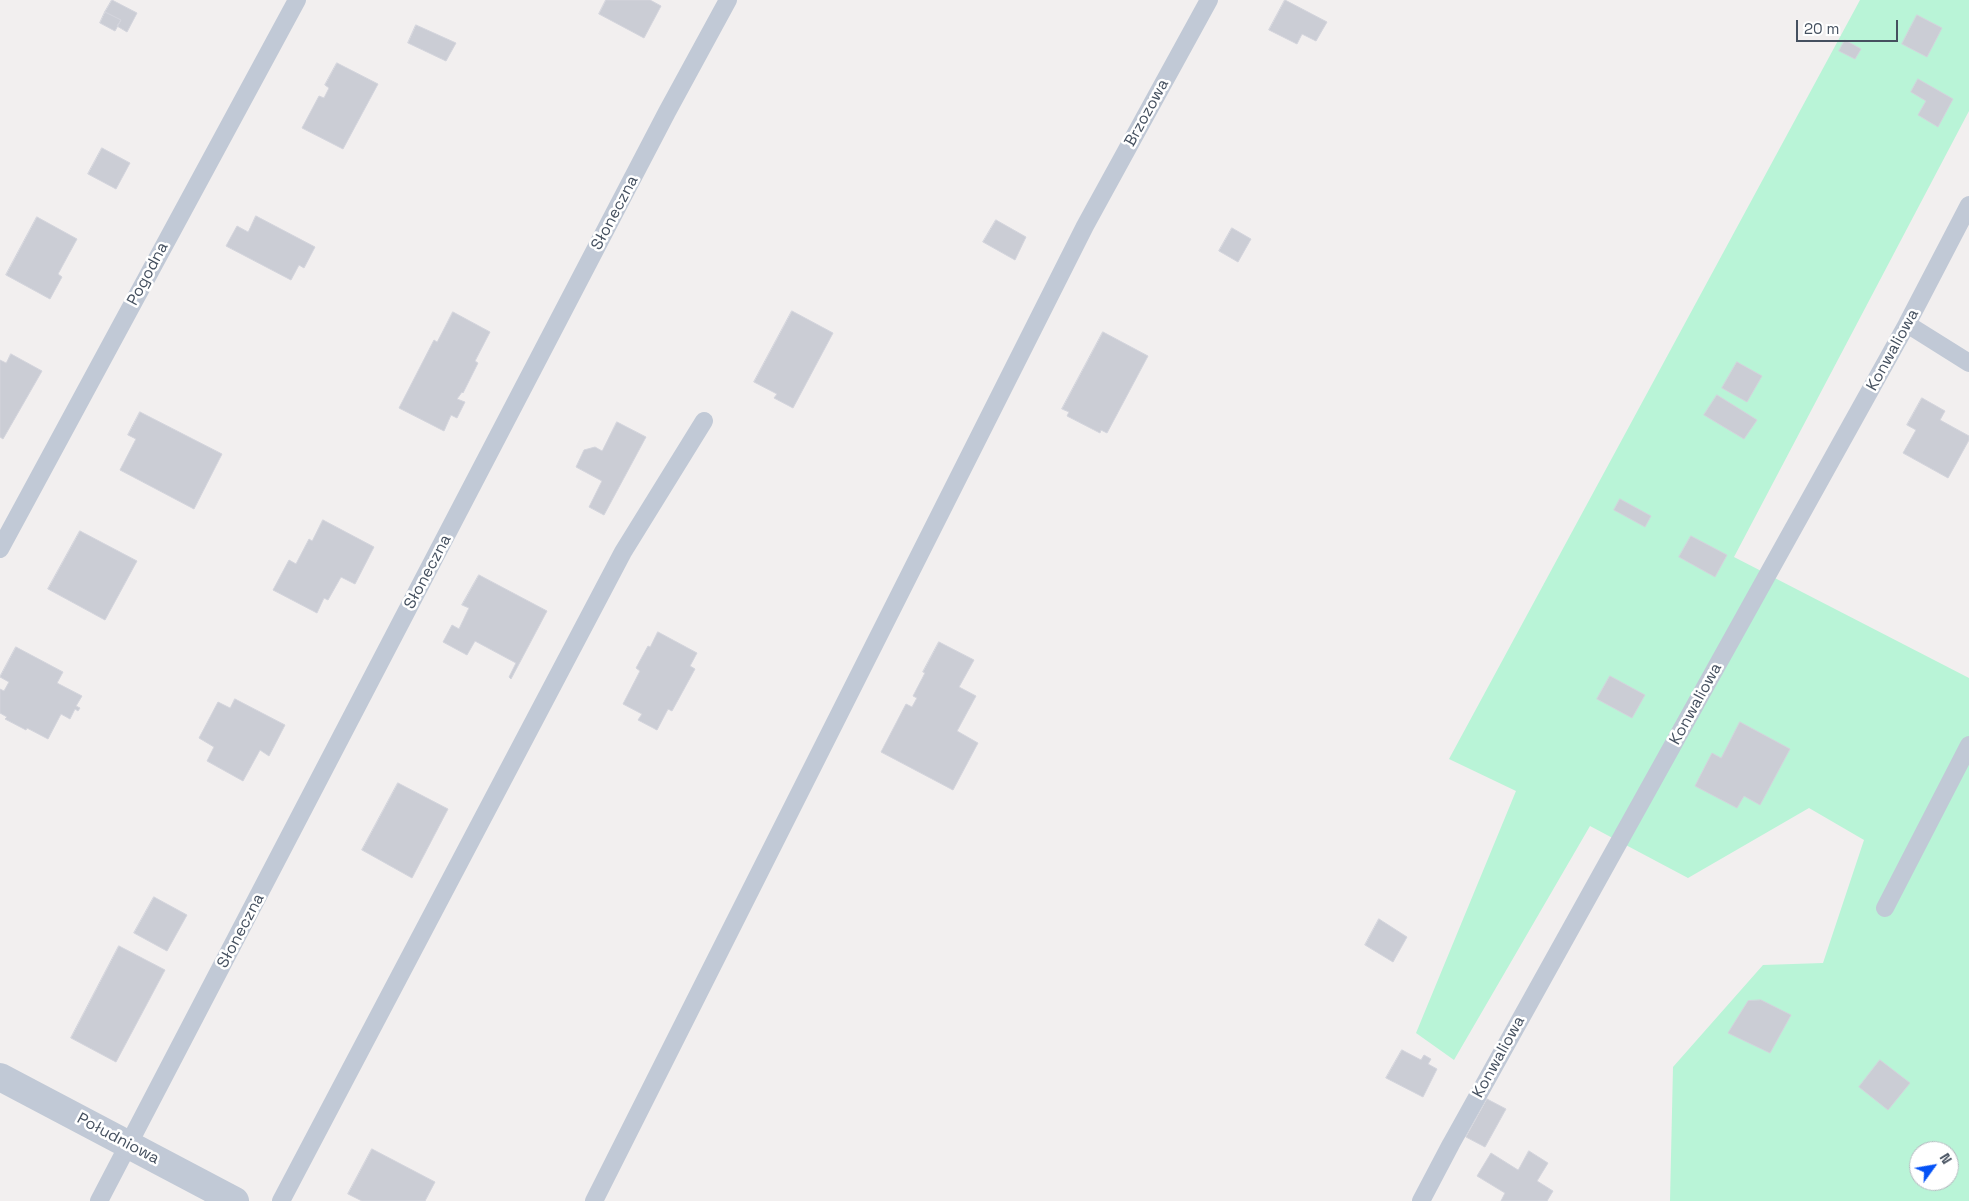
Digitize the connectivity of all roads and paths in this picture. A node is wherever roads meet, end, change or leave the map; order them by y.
1 (297, 0) edge
2 (728, 0) edge
3 (1209, 0) edge
4 (1969, 205) edge
5 (1907, 324) junction
6 (1969, 363) edge
7 (704, 422) dead end
8 (0, 549) edge
9 (1969, 744) edge
10 (1885, 908) dead end
11 (0, 1077) edge
12 (130, 1145) junction
13 (99, 1201) edge
14 (234, 1201) edge
15 (281, 1201) edge
16 (594, 1201) edge
17 (1421, 1201) edge

1 - 8 lane, Pogodna
2 - 12 lane, Słoneczna
3 - 16 lane, Brzozowa
4 - 5 lane, Konwaliowa
5 - 6 lane
5 - 17 lane, Konwaliowa
7 - 15 lane
9 - 10 lane
11 - 12 street, Południowa
12 - 13 lane, Słoneczna
12 - 14 street, Południowa

